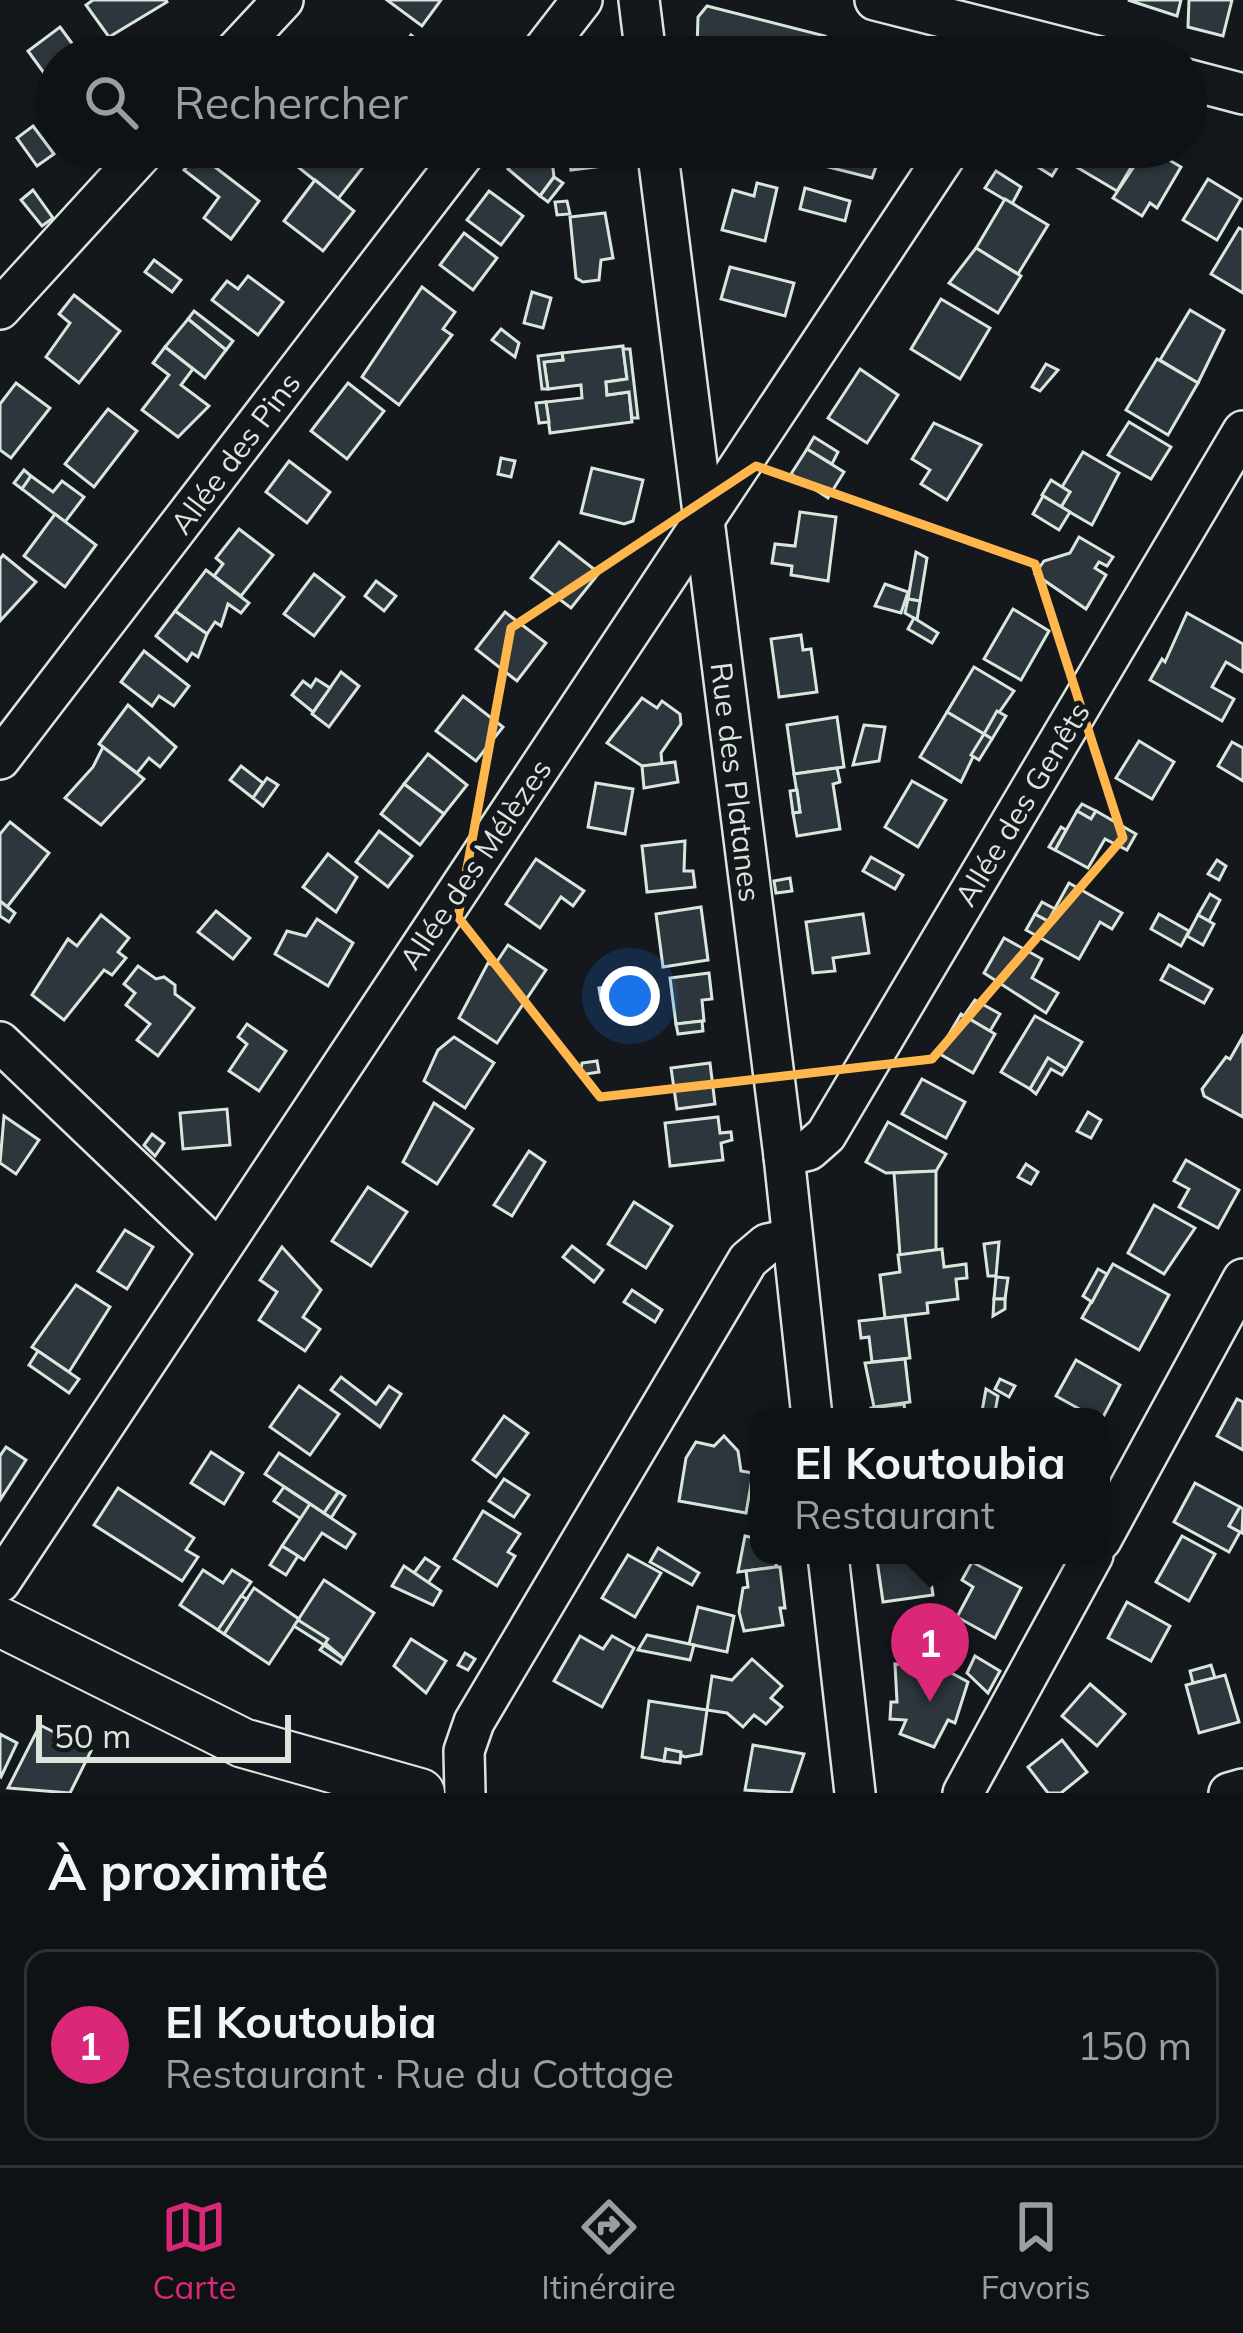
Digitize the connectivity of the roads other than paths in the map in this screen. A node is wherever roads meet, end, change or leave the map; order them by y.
1 (283, 0) edge
2 (582, 0) edge
3 (639, 0) edge
4 (875, 0) edge
5 (250, 36) edge
6 (554, 36) edge
7 (643, 36) edge
8 (984, 36) edge
9 (1207, 85) edge
10 (1243, 94) edge
11 (129, 168) edge
12 (454, 168) edge
13 (660, 168) edge
14 (937, 168) edge
15 (0, 309) edge
16 (1243, 431) edge
17 (702, 522) junction
18 (0, 759) edge
19 (0, 1042) edge
20 (784, 1156) junction
21 (791, 1239) junction
22 (219, 1251) junction
23 (1243, 1280) edge
24 (811, 1408) edge
25 (1110, 1524) edge
26 (829, 1564) edge
27 (1088, 1564) edge
28 (0, 1582) edge
29 (0, 1622) edge
30 (243, 1743) junction
31 (1243, 1789) edge
32 (328, 1793) edge
33 (420, 1793) edge
34 (465, 1793) edge
35 (855, 1793) edge
36 (963, 1793) edge
37 (1228, 1793) edge

1 - 5 street
2 - 6 street
3 - 7 street
4 - 8 street
9 - 10 street
11 - 15 street
12 - 18 street, Allée des Pins
13 - 17 street, Rue des Platanes
14 - 17 street, Allée des Mélèzes
16 - 20 street, Allée des Genêts
17 - 20 street, Rue des Platanes
17 - 22 street, Allée des Mélèzes
19 - 22 street
20 - 21 street, Rue des Platanes
21 - 24 street, Rue des Platanes
21 - 34 street
22 - 28 street, Allée des Mélèzes
23 - 25 street
26 - 35 street
27 - 36 street
29 - 30 main road
30 - 32 main road
30 - 33 main road
31 - 37 street

